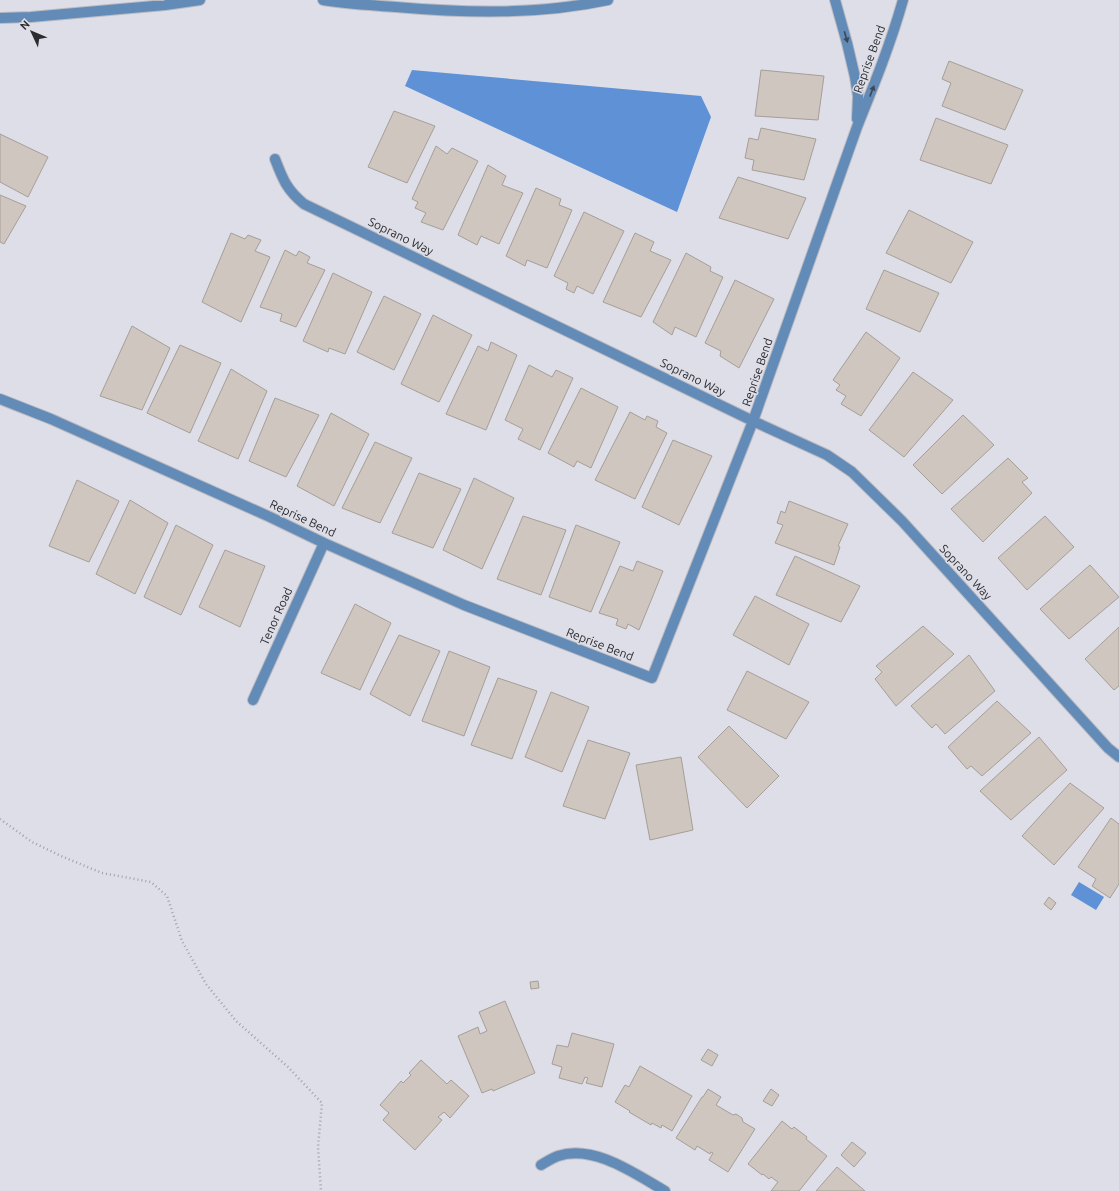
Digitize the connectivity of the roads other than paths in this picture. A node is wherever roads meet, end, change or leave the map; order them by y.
1 (200, 0) edge
2 (323, 0) edge
3 (608, 0) edge
4 (835, 0) edge
5 (903, 0) edge
6 (0, 18) edge
7 (857, 127) junction
8 (275, 159) dead end
9 (0, 399) edge
10 (753, 421) junction
11 (324, 543) junction
12 (253, 700) dead end
13 (1119, 758) edge
14 (541, 1165) dead end
15 (665, 1191) edge

1 - 6 street
2 - 3 street
4 -> 7 street, Reprise Bend
7 -> 5 street, Reprise Bend
7 - 10 street, Reprise Bend
8 - 10 street, Soprano Way
9 - 11 street, Reprise Bend
10 - 11 street, Reprise Bend
10 - 13 street, Soprano Way
11 - 12 street, Tenor Road
14 - 15 street

